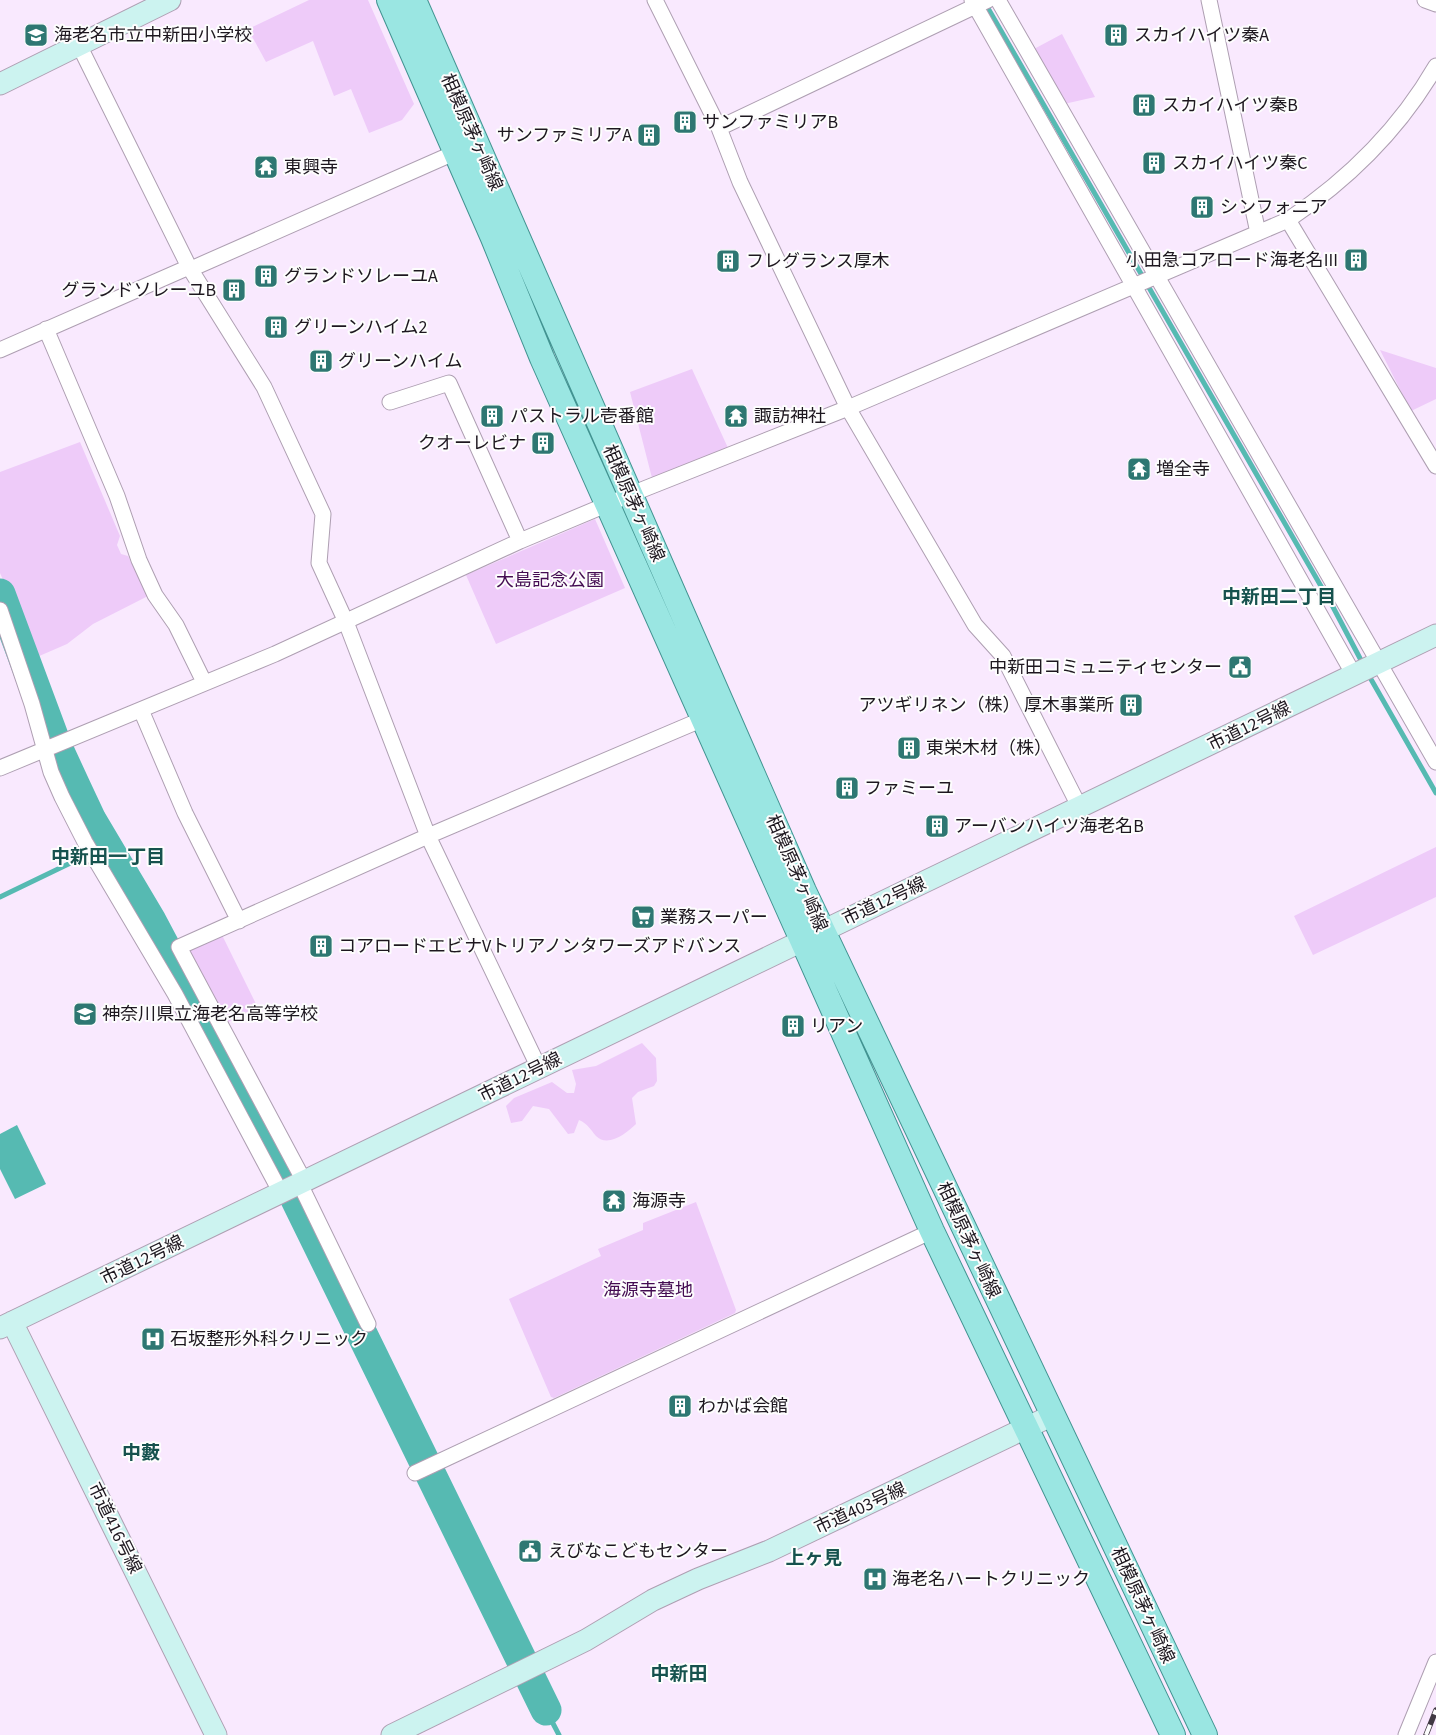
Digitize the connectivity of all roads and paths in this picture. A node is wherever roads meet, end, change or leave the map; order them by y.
1 (170, 0) edge
2 (389, 0) edge
3 (414, 0) edge
4 (655, 0) edge
5 (998, 0) edge
6 (1209, 0) edge
7 (1425, 0) edge
8 (979, 2) edge
9 (1436, 4) edge
10 (79, 45) junction
11 (1436, 66) edge
12 (0, 84) edge
13 (719, 128) junction
14 (454, 153) junction
15 (1288, 220) junction
16 (1258, 233) junction
17 (190, 268) junction
18 (1146, 282) junction
19 (46, 329) junction
20 (0, 350) edge
21 (390, 402) dead end
22 (848, 408) junction
23 (1436, 466) edge
24 (630, 495) junction
25 (608, 504) junction
26 (520, 541) junction
27 (0, 610) edge
28 (346, 622) junction
29 (1436, 635) edge
30 (1366, 669) junction
31 (204, 682) junction
32 (140, 710) junction
33 (703, 719) junction
34 (54, 745) junction
35 (1436, 762) edge
36 (0, 768) edge
37 (1080, 808) junction
38 (428, 836) junction
39 (239, 921) junction
40 (812, 935) junction
41 (539, 1068) junction
42 (293, 1187) junction
43 (932, 1231) junction
44 (368, 1324) dead end
45 (6, 1325) edge
46 (1052, 1415) junction
47 (1026, 1428) junction
48 (422, 1470) dead end
49 (1436, 1662) edge
50 (216, 1735) edge
51 (392, 1735) edge
52 (1173, 1735) edge
53 (1205, 1735) edge
54 (1406, 1735) edge

1 - 10 street
2 - 14 main road, 相模原茅ヶ崎線
3 - 24 main road, 相模原茅ヶ崎線
4 - 13 street
5 - 18 street
6 - 16 street
7 - 9 street
8 - 13 street
8 - 18 street
10 - 12 street
10 - 17 street
11 - 15 street
13 - 22 street
14 - 17 street
14 - 25 main road, 相模原茅ヶ崎線
15 - 16 street
15 - 23 street
16 - 18 street
17 - 19 street
17 - 28 street
18 - 22 street
18 - 30 street
18 - 30 street
19 - 20 street
19 - 31 street
21 - 26 street
22 - 24 street
22 - 37 street
24 - 25 street
24 - 40 main road, 相模原茅ヶ崎線
25 - 26 street
25 - 33 main road, 相模原茅ヶ崎線
26 - 28 street
27 - 34 street
28 - 31 street
28 - 38 street
29 - 30 street, 市道12号線
30 - 35 street
30 - 37 street, 市道12号線
31 - 32 street
32 - 34 street
32 - 39 street
33 - 38 street
33 - 40 main road, 相模原茅ヶ崎線
34 - 36 street
34 - 42 street
37 - 40 street, 市道12号線
38 - 39 street
38 - 41 street
39 - 42 street
40 - 41 street, 市道12号線
40 - 43 main road, 相模原茅ヶ崎線
40 - 46 main road, 相模原茅ヶ崎線
41 - 42 street, 市道12号線
42 - 44 street
42 - 45 street, 市道12号線
43 - 47 main road, 相模原茅ヶ崎線
43 - 48 street
45 - 50 street, 市道416号線
46 - 47 street, 市道403号線
46 - 53 main road, 相模原茅ヶ崎線
47 - 51 street, 市道403号線
47 - 52 main road, 相模原茅ヶ崎線
49 - 54 street

